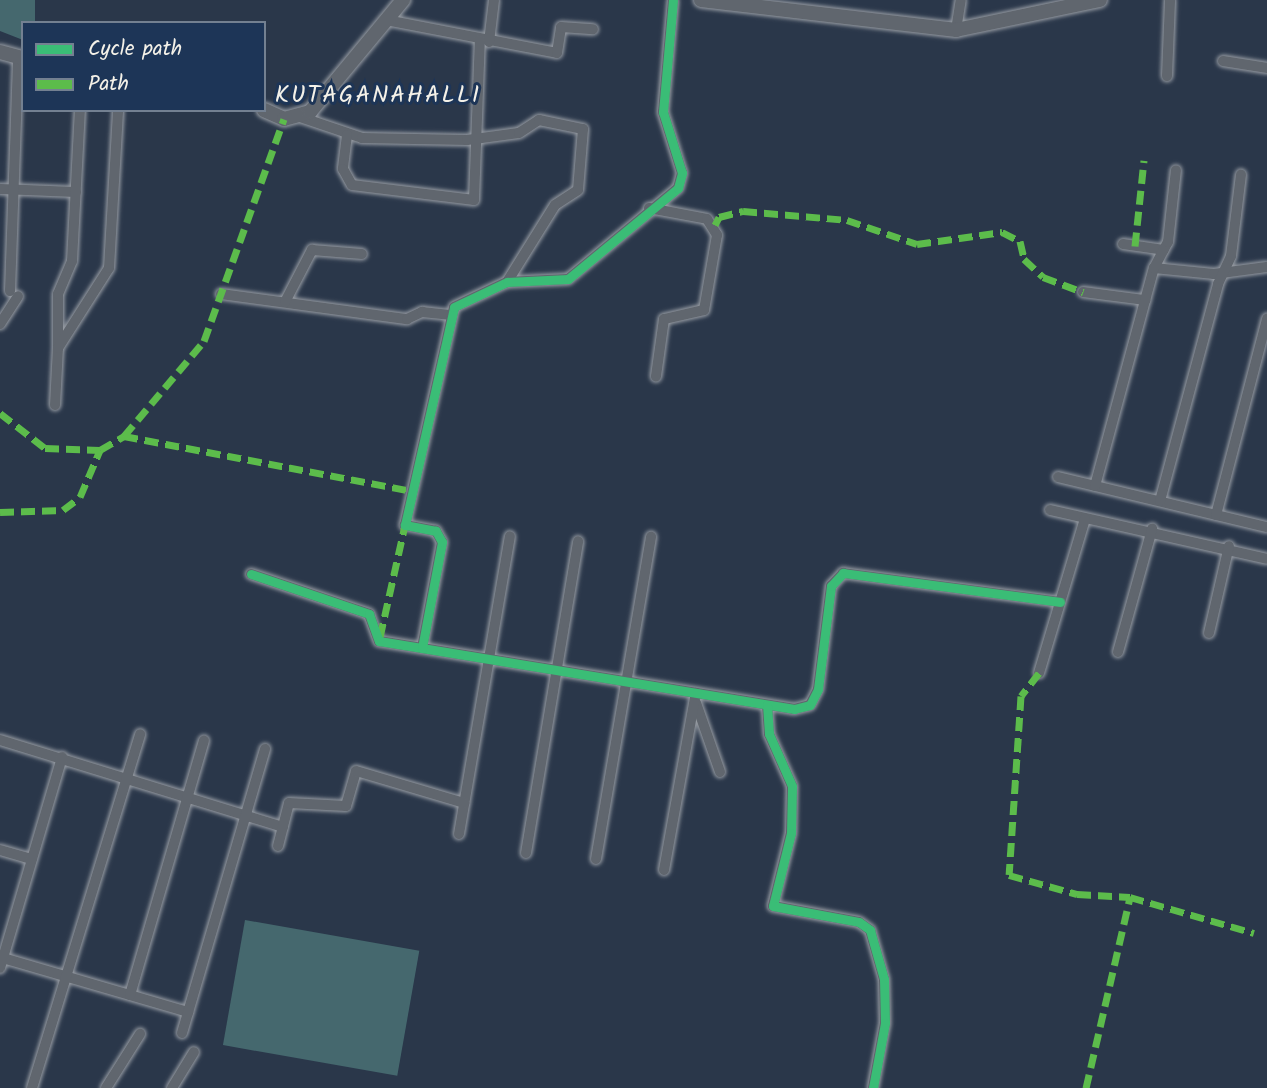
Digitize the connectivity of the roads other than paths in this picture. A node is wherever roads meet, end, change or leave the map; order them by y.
1 (403, 0) edge
2 (494, 0) edge
3 (673, 0) edge
4 (701, 0) edge
5 (961, 0) edge
6 (1100, 0) edge
7 (1170, 0) edge
8 (386, 20) junction
9 (593, 29) dead end
10 (956, 30) junction
11 (484, 41) junction
12 (0, 52) edge
13 (20, 57) edge
14 (1223, 61) dead end
15 (1267, 68) edge
16 (1167, 76) dead end
17 (266, 111) edge
18 (80, 112) edge
19 (118, 112) edge
20 (300, 117) junction
21 (347, 135) junction
22 (477, 139) junction
23 (1176, 170) dead end
24 (1241, 175) dead end
25 (0, 189) edge
26 (13, 190) junction
27 (76, 192) junction
28 (648, 208) junction
29 (1123, 244) dead end
30 (1164, 250) junction
31 (362, 254) dead end
32 (1267, 267) edge
33 (1154, 268) junction
34 (1224, 271) junction
35 (507, 282) junction
36 (1083, 292) dead end
37 (221, 294) dead end
38 (1145, 300) junction
39 (285, 302) junction
40 (452, 315) junction
41 (1267, 318) edge
42 (0, 324) edge
43 (58, 348) junction
44 (656, 376) dead end
45 (55, 405) dead end
46 (1058, 477) dead end
47 (1095, 486) junction
48 (1160, 501) junction
49 (1050, 510) dead end
50 (1216, 515) junction
51 (1085, 519) junction
52 (1267, 527) edge
53 (1152, 529) junction
54 (510, 536) dead end
55 (651, 537) dead end
56 (578, 541) dead end
57 (1229, 546) junction
58 (1267, 559) edge
59 (251, 574) dead end
60 (1060, 603) junction
61 (1209, 633) dead end
62 (422, 648) junction
63 (1118, 652) dead end
64 (489, 659) junction
65 (556, 670) junction
66 (1039, 673) dead end
67 (626, 682) junction
68 (695, 697) junction
69 (766, 705) junction
70 (140, 734) dead end
71 (0, 740) edge
72 (204, 741) dead end
73 (265, 749) dead end
74 (62, 757) junction
75 (720, 772) dead end
76 (127, 777) junction
77 (188, 797) junction
78 (464, 803) junction
79 (246, 815) junction
80 (283, 827) junction
81 (459, 834) dead end
82 (278, 846) dead end
83 (0, 850) edge
84 (526, 853) dead end
85 (32, 859) junction
86 (596, 859) dead end
87 (664, 870) dead end
88 (1, 963) edge
89 (66, 976) junction
90 (130, 995) junction
91 (188, 1012) junction
92 (182, 1033) dead end
93 (140, 1034) dead end
94 (194, 1052) dead end
95 (32, 1088) edge
96 (106, 1088) edge
97 (172, 1088) edge
98 (873, 1088) edge

1 - 8 street
2 - 11 street
3 - 28 street
4 - 10 street
5 - 10 street
6 - 10 street
7 - 16 street
8 - 11 street
8 - 20 street
9 - 11 street
11 - 22 street
12 - 13 street
13 - 26 street
14 - 15 street
17 - 20 street
18 - 27 street
19 - 43 street
20 - 21 street
21 - 22 street
21 - 22 street
22 - 35 street
23 - 30 street
24 - 34 street
25 - 26 street
26 - 27 street
26 - 42 street
27 - 43 street
28 - 35 street
28 - 44 street
29 - 30 street
30 - 33 street
31 - 39 street
32 - 34 street
33 - 34 street
33 - 38 street
34 - 48 street
35 - 40 street
36 - 38 street
37 - 39 street
38 - 47 street
39 - 40 street
40 - 62 street
41 - 50 street
43 - 45 street
46 - 47 street
47 - 48 street
48 - 50 street
49 - 51 street
50 - 52 street
51 - 53 street
51 - 60 street
53 - 57 street
53 - 63 street
54 - 64 street
55 - 67 street
56 - 65 street
57 - 58 street
57 - 61 street
59 - 62 street
60 - 66 street
60 - 69 street
62 - 64 street
64 - 65 street
64 - 78 street
65 - 67 street
65 - 84 street
67 - 68 street
67 - 86 street
68 - 69 street
68 - 75 street
68 - 87 street
69 - 98 street
70 - 76 street
71 - 74 street
72 - 77 street
73 - 79 street
74 - 76 street
74 - 85 street
76 - 77 street
76 - 89 street
77 - 79 street
77 - 90 street
78 - 80 street
78 - 81 street
79 - 80 street
79 - 91 street
80 - 82 street
83 - 85 street
85 - 88 street
88 - 89 street
89 - 90 street
89 - 95 street
90 - 91 street
91 - 92 street
93 - 96 street
94 - 97 street

